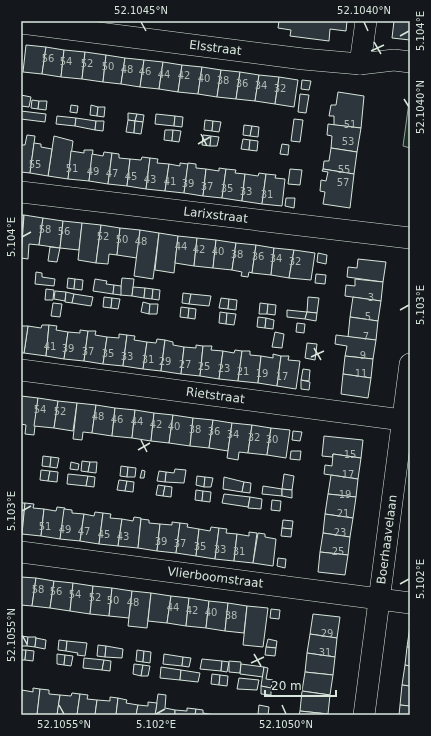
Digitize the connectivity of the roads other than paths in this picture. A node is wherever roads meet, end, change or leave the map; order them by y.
1 (366, 21) edge
2 (21, 23) edge
3 (410, 62) edge
4 (360, 64) junction
5 (21, 192) edge
6 (410, 238) edge
7 (410, 364) edge
8 (21, 370) edge
9 (406, 421) edge
10 (21, 552) edge
11 (380, 599) junction
12 (410, 603) edge
13 (364, 715) edge

1 - 4 street
2 - 4 street, Elsstraat
3 - 4 street, Elsstraat
5 - 6 street, Larixstraat
7 - 9 street, Boerhaavelaan
8 - 9 street, Rietstraat
9 - 11 street, Boerhaavelaan
10 - 11 street, Vlierboomstraat
11 - 12 street, Vlierboomstraat
11 - 13 street, Boerhaavelaan

